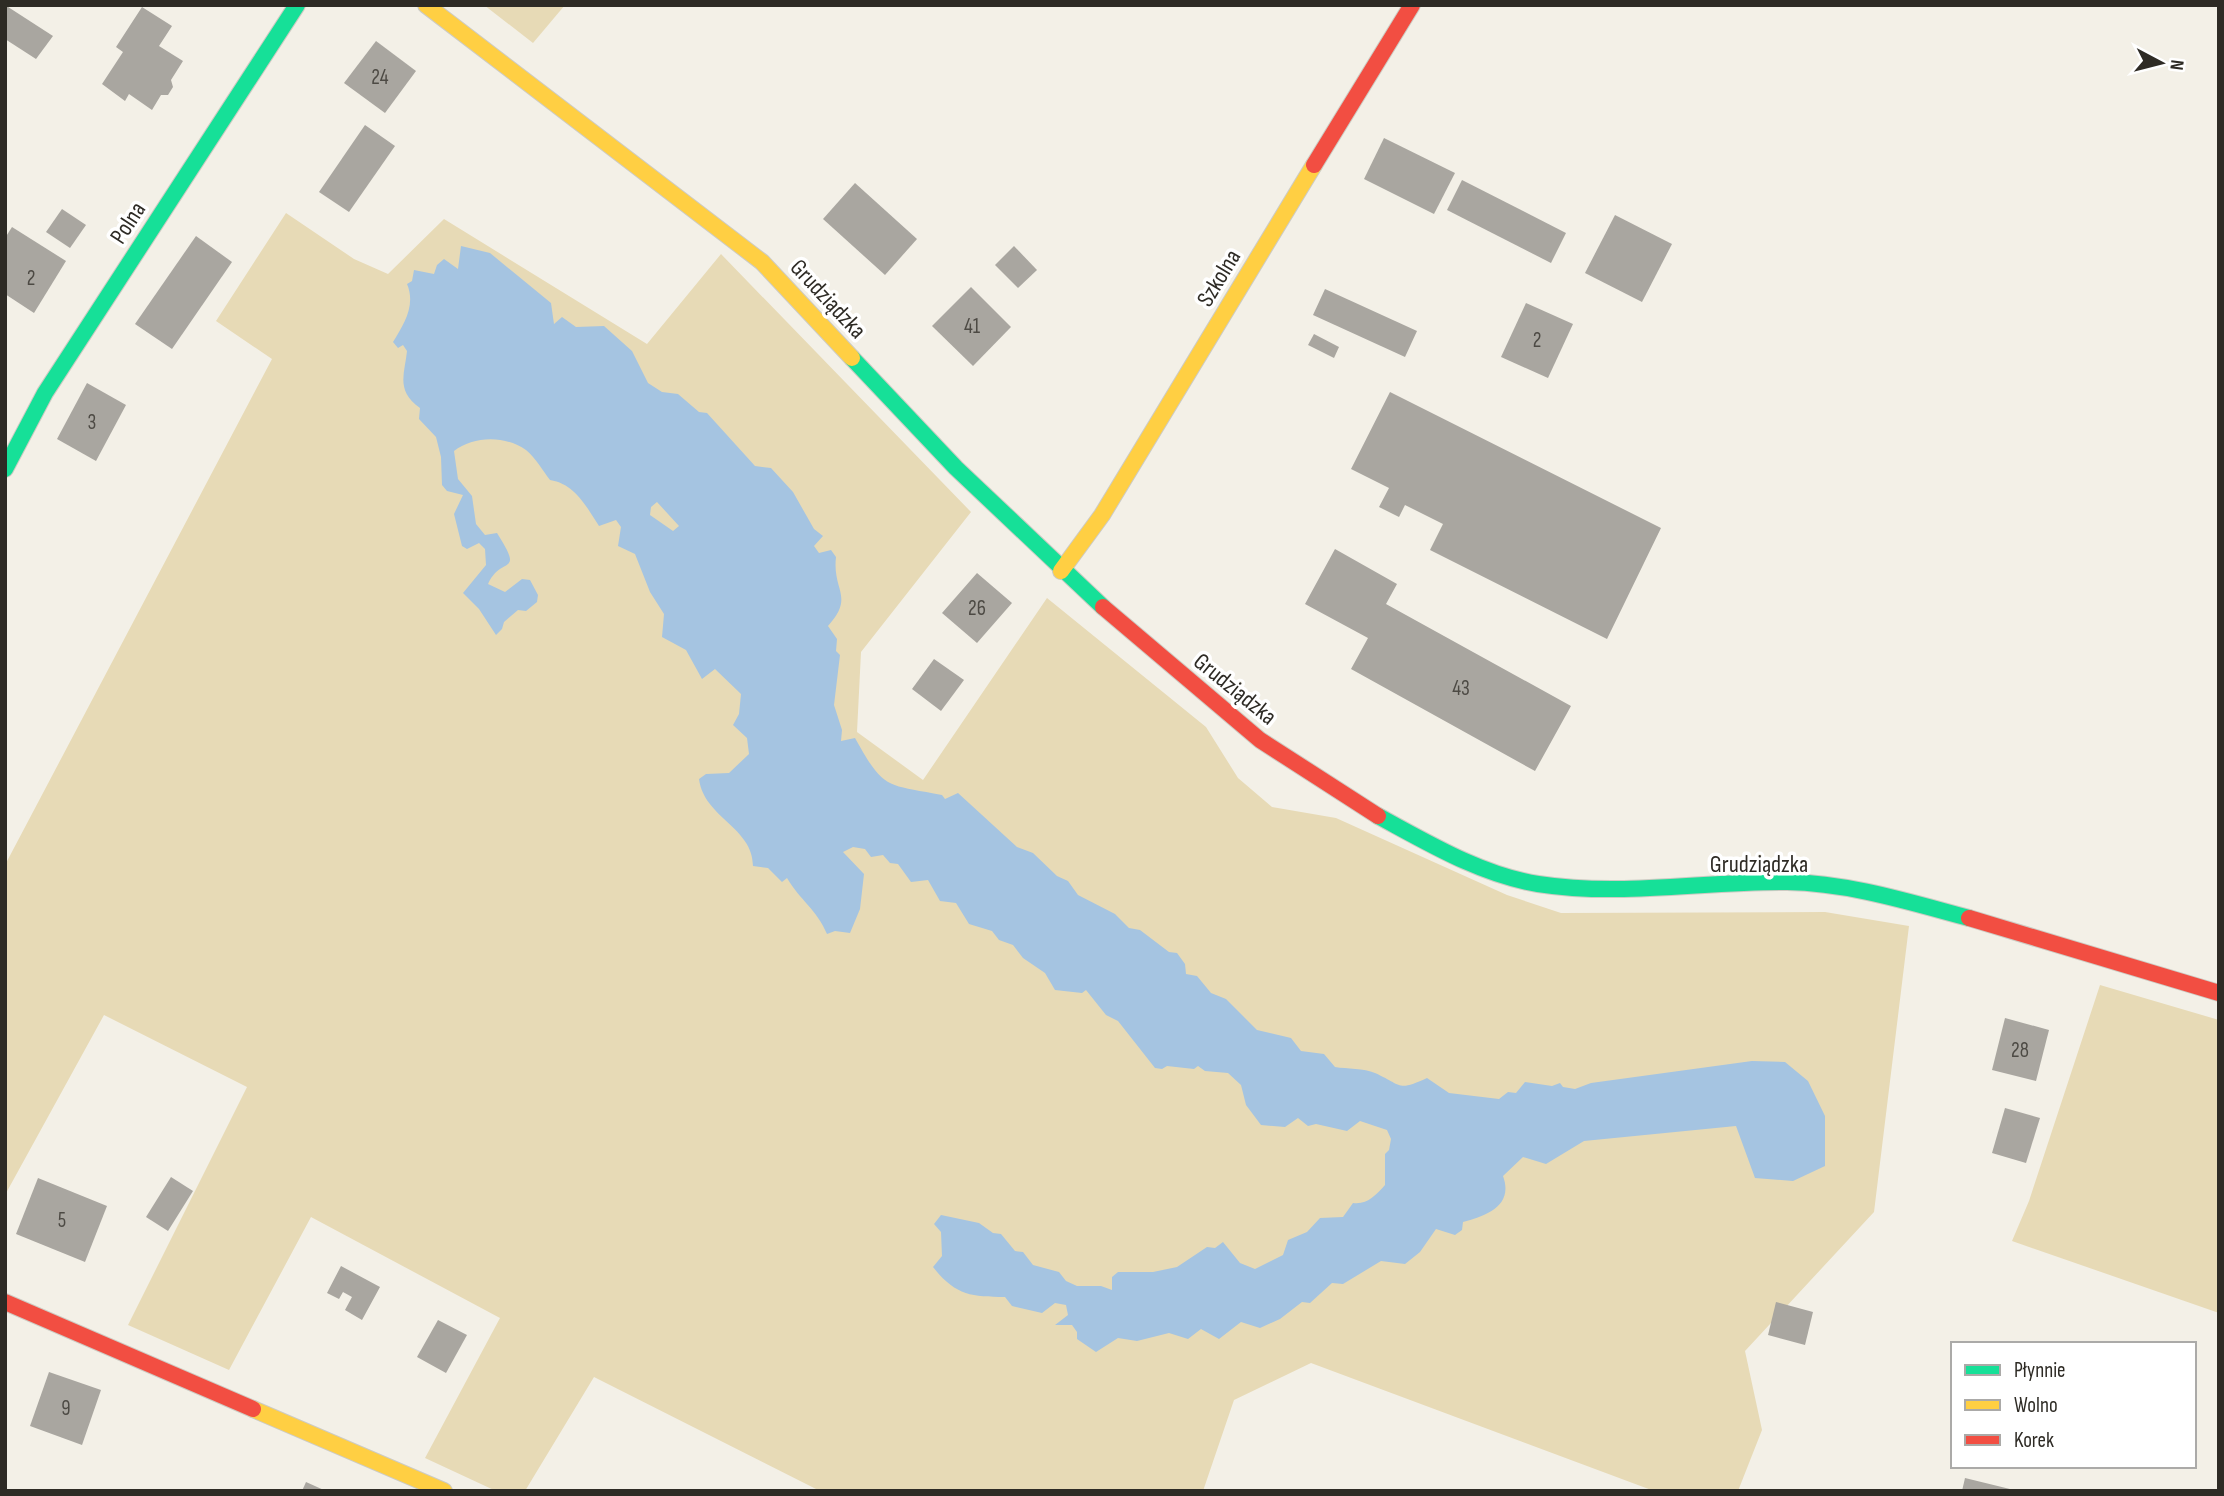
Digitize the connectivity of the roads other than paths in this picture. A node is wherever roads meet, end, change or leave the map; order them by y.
1 (297, 5) edge
2 (426, 5) edge
3 (1412, 5) edge
4 (5, 469) edge
5 (1060, 571) junction
6 (2219, 993) edge
7 (5, 1302) edge
8 (444, 1491) edge

1 - 4 street, Polna
2 - 5 street, Grudziądzka
3 - 5 street, Szkolna
5 - 6 street, Grudziądzka
7 - 8 street

